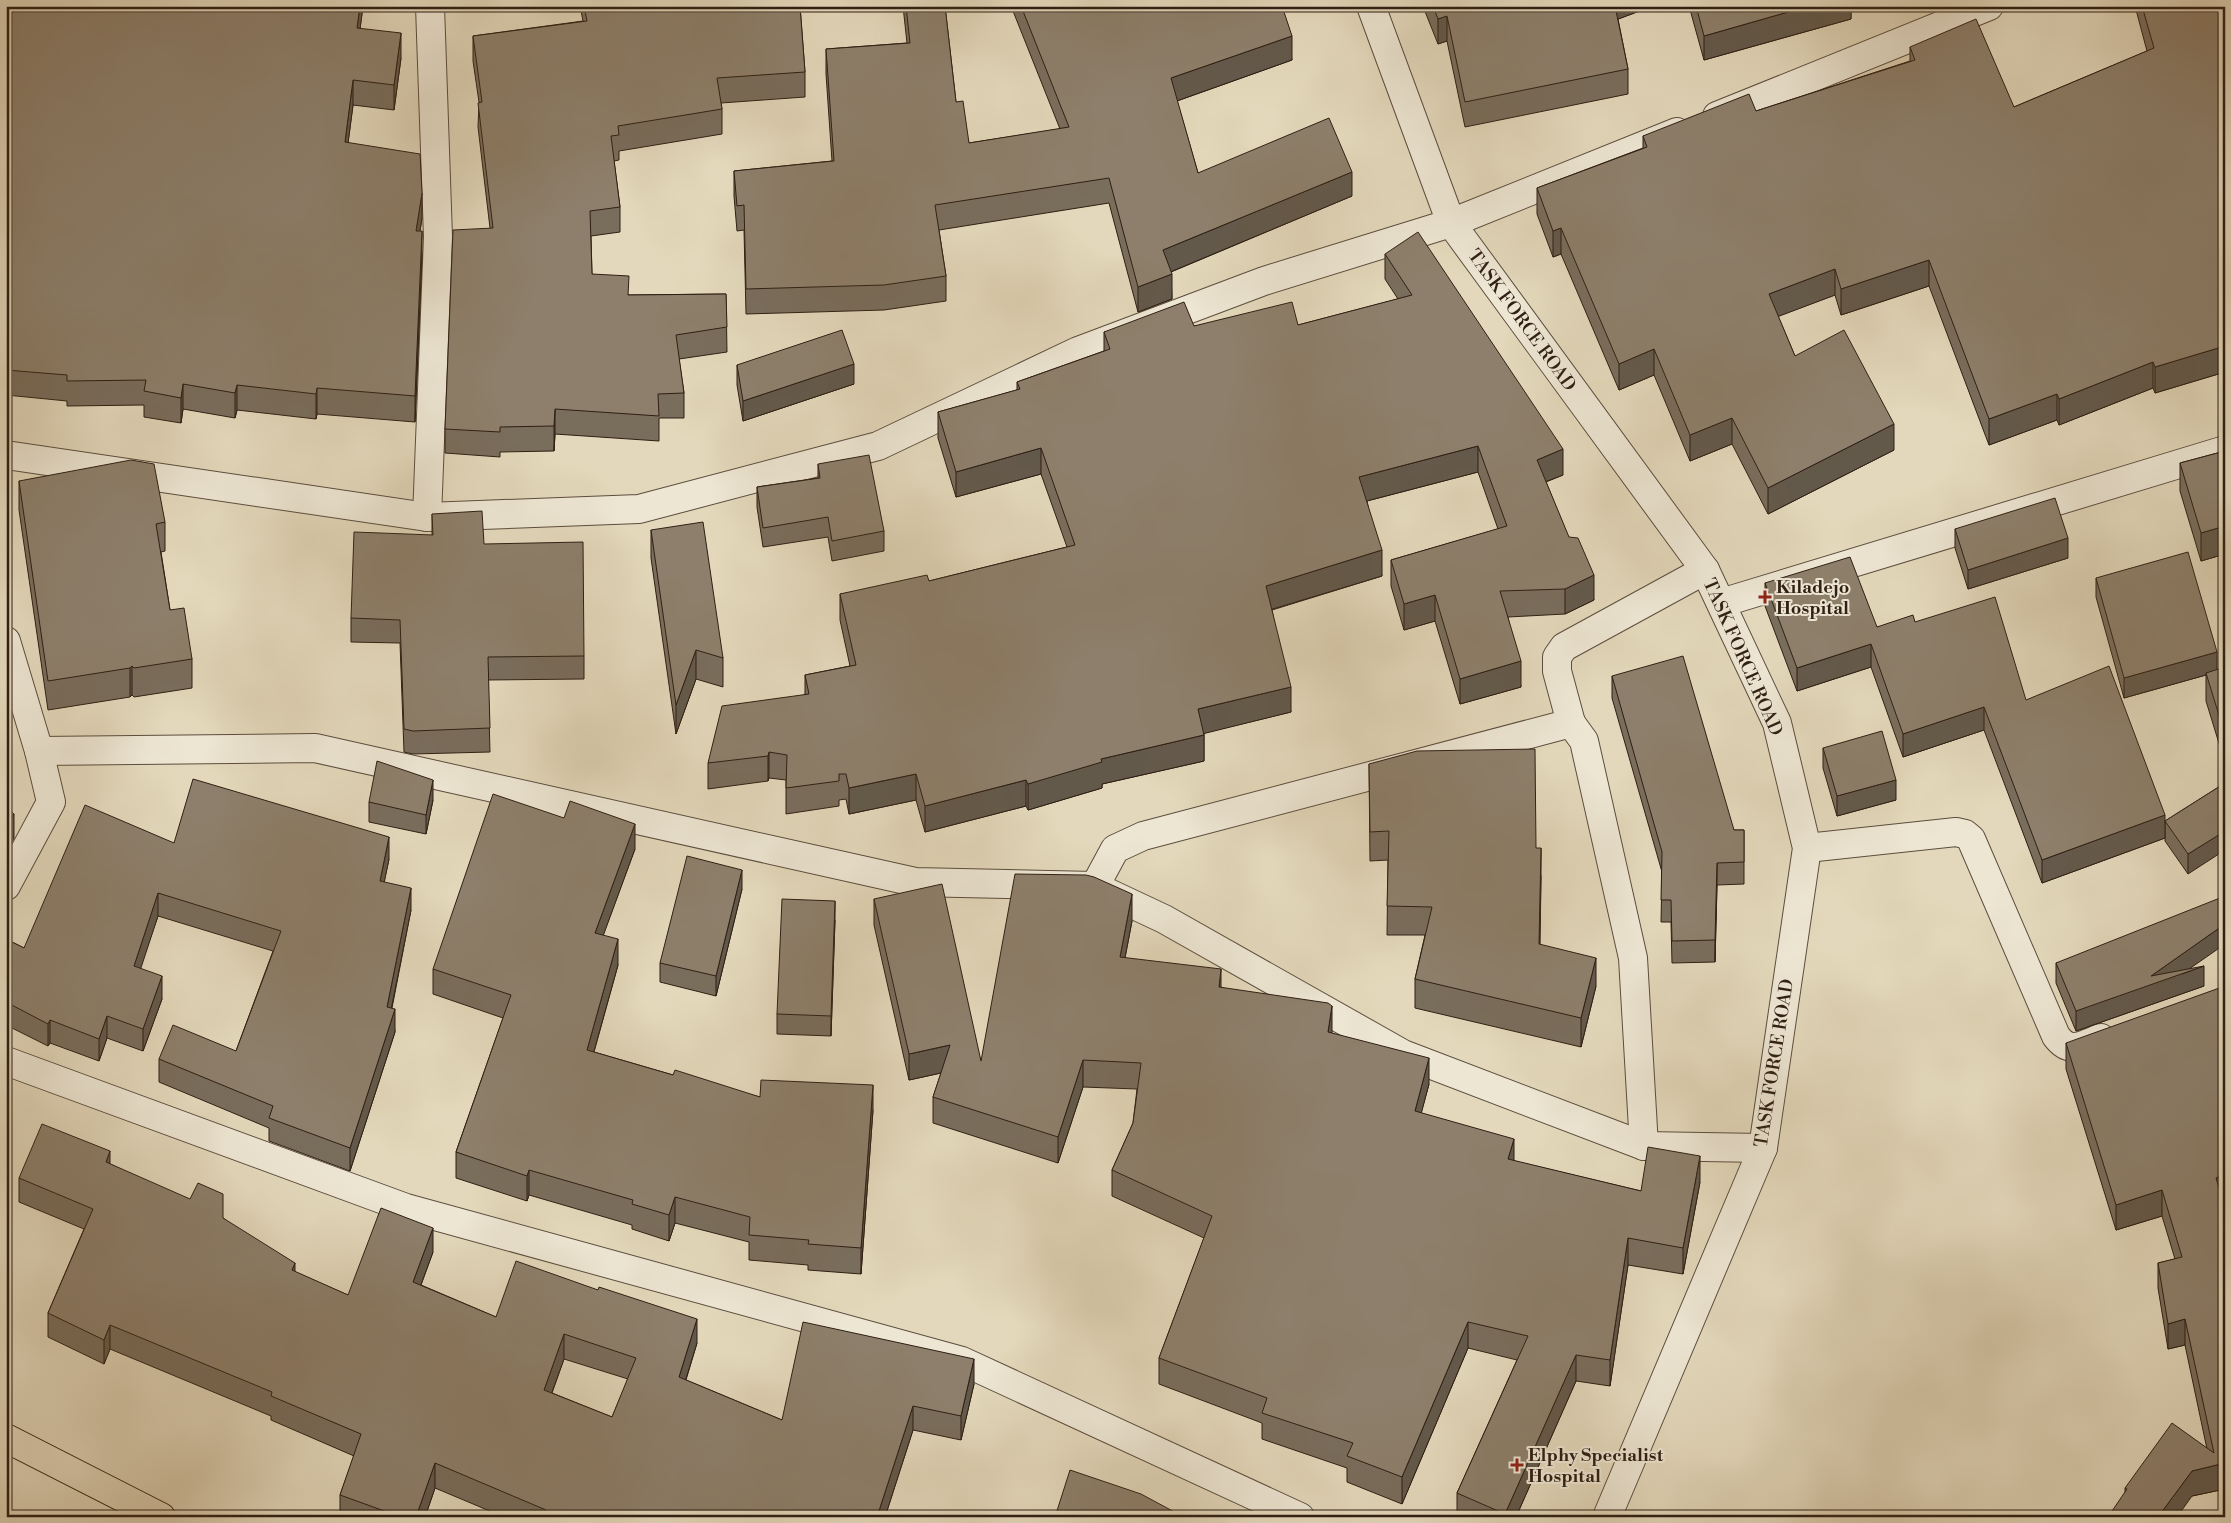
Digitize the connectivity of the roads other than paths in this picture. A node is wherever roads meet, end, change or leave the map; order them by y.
1 (430, 6) edge
2 (1371, 6) edge
3 (1989, 6) edge
4 (1940, 16) edge
5 (1451, 223) junction
6 (2225, 450) edge
7 (6, 455) edge
8 (427, 516) junction
9 (1705, 570) junction
10 (1721, 603) junction
11 (6, 641) edge
12 (1571, 723) junction
13 (39, 751) junction
14 (1806, 848) junction
15 (6, 886) edge
16 (1095, 886) junction
17 (2127, 1029) edge
18 (6, 1061) edge
19 (1644, 1146) junction
20 (1763, 1148) junction
21 (6, 1438) edge
22 (160, 1517) edge
23 (1300, 1517) edge
24 (1607, 1517) edge

1 - 8 street
2 - 5 street, TASK FORCE ROAD
3 - 4 street
4 - 5 street
5 - 8 street
5 - 9 street, TASK FORCE ROAD
6 - 10 street
7 - 8 street
9 - 10 street, TASK FORCE ROAD
9 - 12 street
10 - 14 street, TASK FORCE ROAD
11 - 13 street
12 - 16 street
12 - 19 street
13 - 15 street
13 - 16 street
14 - 17 street
14 - 20 street, TASK FORCE ROAD
16 - 19 street
18 - 23 street
19 - 20 street
20 - 24 street, TASK FORCE ROAD
21 - 22 main road

